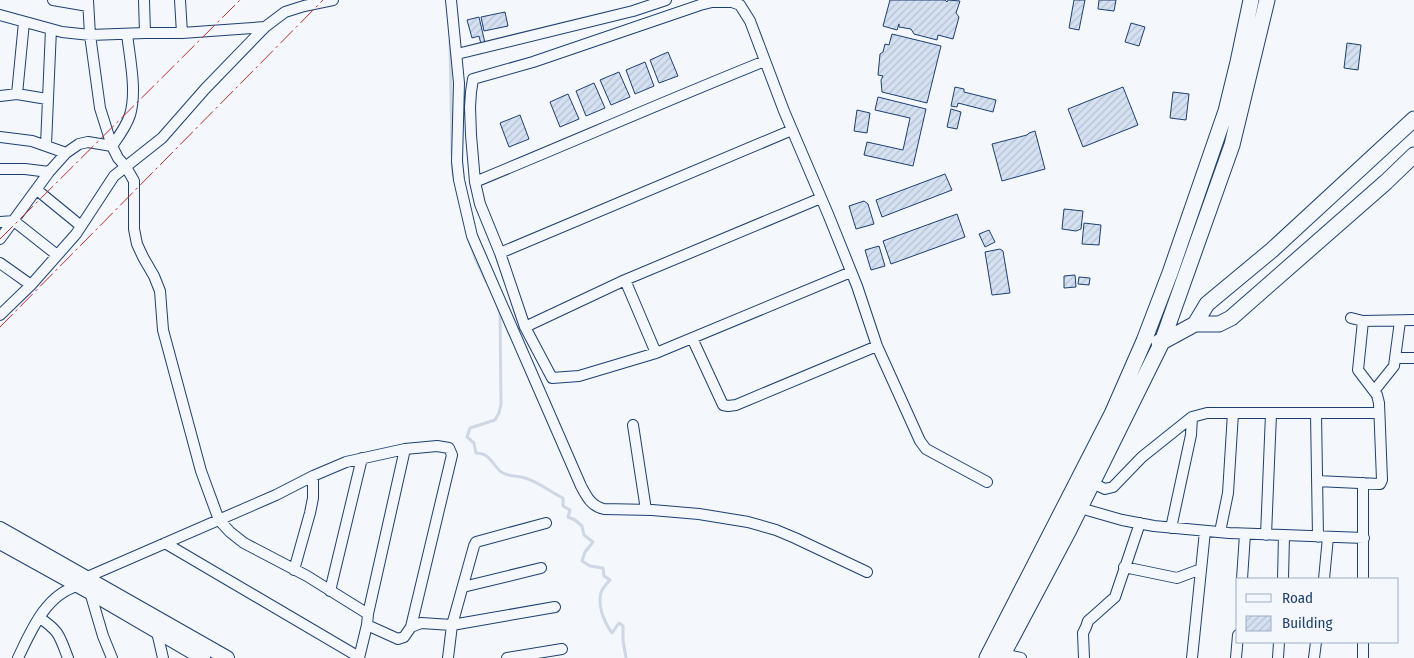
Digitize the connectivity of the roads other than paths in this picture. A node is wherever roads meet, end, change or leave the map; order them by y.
1 (53, 0) edge
2 (144, 0) edge
3 (180, 0) edge
4 (333, 0) edge
5 (451, 0) edge
6 (666, 0) edge
7 (1251, 0) edge
8 (1267, 0) edge
9 (88, 3) edge
10 (0, 15) edge
11 (24, 22) junction
12 (265, 28) junction
13 (51, 29) junction
14 (145, 33) junction
15 (182, 33) junction
16 (127, 34) junction
17 (90, 35) junction
18 (457, 54) junction
19 (765, 61) junction
20 (17, 94) junction
21 (0, 96) edge
22 (47, 98) junction
23 (1414, 119) edge
24 (792, 130) junction
25 (0, 137) edge
26 (46, 145) junction
27 (112, 146) junction
28 (66, 153) junction
29 (1414, 155) edge
30 (126, 167) junction
31 (0, 169) edge
32 (49, 172) junction
33 (475, 182) junction
34 (37, 190) junction
35 (821, 198) junction
36 (14, 221) junction
37 (0, 222) edge
38 (81, 226) junction
39 (0, 239) edge
40 (500, 253) junction
41 (57, 255) junction
42 (0, 262) edge
43 (851, 272) junction
44 (625, 280) junction
45 (31, 285) junction
46 (1, 311) edge
47 (1351, 318) dead end
48 (1414, 320) edge
49 (1363, 321) junction
50 (1400, 321) junction
51 (1195, 324) junction
52 (525, 327) junction
53 (692, 338) junction
54 (1144, 341) junction
55 (1162, 342) junction
56 (877, 346) junction
57 (656, 353) junction
58 (1396, 358) junction
59 (1414, 358) edge
60 (1374, 391) junction
61 (1233, 413) junction
62 (1316, 413) junction
63 (1379, 413) junction
64 (1271, 414) junction
65 (1192, 418) junction
66 (633, 425) dead end
67 (405, 449) junction
68 (362, 458) junction
69 (313, 476) junction
70 (1317, 481) junction
71 (986, 482) dead end
72 (1092, 483) junction
73 (1363, 483) junction
74 (1080, 508) junction
75 (646, 510) junction
76 (219, 520) junction
77 (546, 523) dead end
78 (1140, 523) junction
79 (1063, 526) junction
80 (1171, 528) junction
81 (0, 529) edge
82 (1205, 531) junction
83 (1220, 532) junction
84 (1245, 534) junction
85 (1266, 535) junction
86 (1284, 535) junction
87 (1323, 537) junction
88 (1364, 538) junction
89 (0, 542) edge
90 (165, 543) junction
91 (1124, 567) junction
92 (541, 568) dead end
93 (1201, 568) junction
94 (294, 570) junction
95 (867, 572) dead end
96 (1242, 578) edge
97 (1283, 578) edge
98 (1324, 578) edge
99 (1363, 578) edge
100 (84, 585) junction
101 (463, 587) junction
102 (330, 591) junction
103 (555, 606) dead end
104 (368, 614) junction
105 (40, 618) junction
106 (367, 625) junction
107 (452, 625) junction
108 (411, 627) junction
109 (157, 632) junction
110 (1237, 643) edge
111 (1279, 643) edge
112 (1316, 643) edge
113 (1363, 643) edge
114 (562, 649) dead end
115 (1002, 656) edge
116 (359, 657) edge
117 (18, 658) edge
118 (68, 658) edge
119 (112, 658) edge
120 (163, 658) edge
121 (203, 658) edge
122 (227, 658) edge
123 (448, 658) edge
124 (507, 658) edge
125 (986, 658) edge
126 (1022, 658) edge
127 (1084, 658) edge
128 (1192, 658) edge
129 (1236, 658) edge
130 (1278, 658) edge
131 (1314, 658) edge
132 (1363, 658) edge

1 - 9 street
2 - 14 street
3 - 15 street
4 - 12 street
5 - 18 street
6 - 18 street
7 - 54 main road
8 - 55 main road
9 - 17 street
10 - 11 street
11 - 13 street
11 - 20 street
12 - 15 street
12 - 30 street
13 - 17 street
13 - 22 street
14 - 15 street
14 - 16 street
16 - 17 street
16 - 27 street
17 - 27 street
18 - 75 street
19 - 24 street
19 - 33 street
19 - 33 street
20 - 21 street
20 - 22 street
22 - 26 street
23 - 51 main road
24 - 35 street
24 - 40 street
25 - 26 street
26 - 28 street
27 - 28 street
27 - 30 street
28 - 32 street
29 - 51 main road
30 - 38 street
30 - 76 street
31 - 32 street
32 - 34 street
33 - 40 street
34 - 36 street
34 - 38 street
35 - 43 street
35 - 44 street
36 - 37 street
36 - 39 street
36 - 41 street
38 - 41 street
40 - 52 street
41 - 45 street
42 - 45 street
43 - 53 street
43 - 56 street
44 - 52 street
44 - 57 street
45 - 46 street
47 - 49 street
48 - 50 street
49 - 50 street
49 - 60 street
50 - 58 street
51 - 55 main road
52 - 57 street
53 - 56 street
53 - 57 street
54 - 55 main road
54 - 79 main road
55 - 72 main road
56 - 71 street
58 - 59 street
58 - 60 street
60 - 63 street
61 - 64 street
61 - 65 street
61 - 83 street
62 - 63 street
62 - 64 street
62 - 70 street
63 - 73 street
64 - 85 street
65 - 72 street
65 - 80 street
66 - 75 street
67 - 68 street
67 - 104 street
67 - 108 street
68 - 69 street
68 - 102 street
69 - 76 street
69 - 94 street
70 - 73 street
70 - 87 street
72 - 74 main road
73 - 88 street
74 - 78 street
74 - 79 main road
75 - 95 street
76 - 90 street
76 - 94 street
77 - 101 street
78 - 80 street
78 - 91 street
79 - 115 main road
79 - 125 main road
80 - 82 street
81 - 100 main road
82 - 83 street
82 - 93 street
83 - 84 street
84 - 85 street
84 - 96 street
85 - 86 street
86 - 87 street
86 - 97 street
87 - 88 street
87 - 98 street
88 - 99 street
89 - 100 main road
90 - 100 street
90 - 116 street
91 - 93 street
91 - 127 street
92 - 101 street
93 - 128 street
94 - 102 street
100 - 105 street
100 - 109 main road
100 - 119 street
100 - 122 main road
101 - 107 street
102 - 104 street
103 - 107 street
104 - 106 street
105 - 117 street
105 - 118 street
106 - 108 street
106 - 116 street
107 - 108 street
107 - 123 street
109 - 120 street
109 - 121 main road
110 - 129 street
111 - 130 street
112 - 131 street
113 - 132 street
114 - 124 street
115 - 126 street

